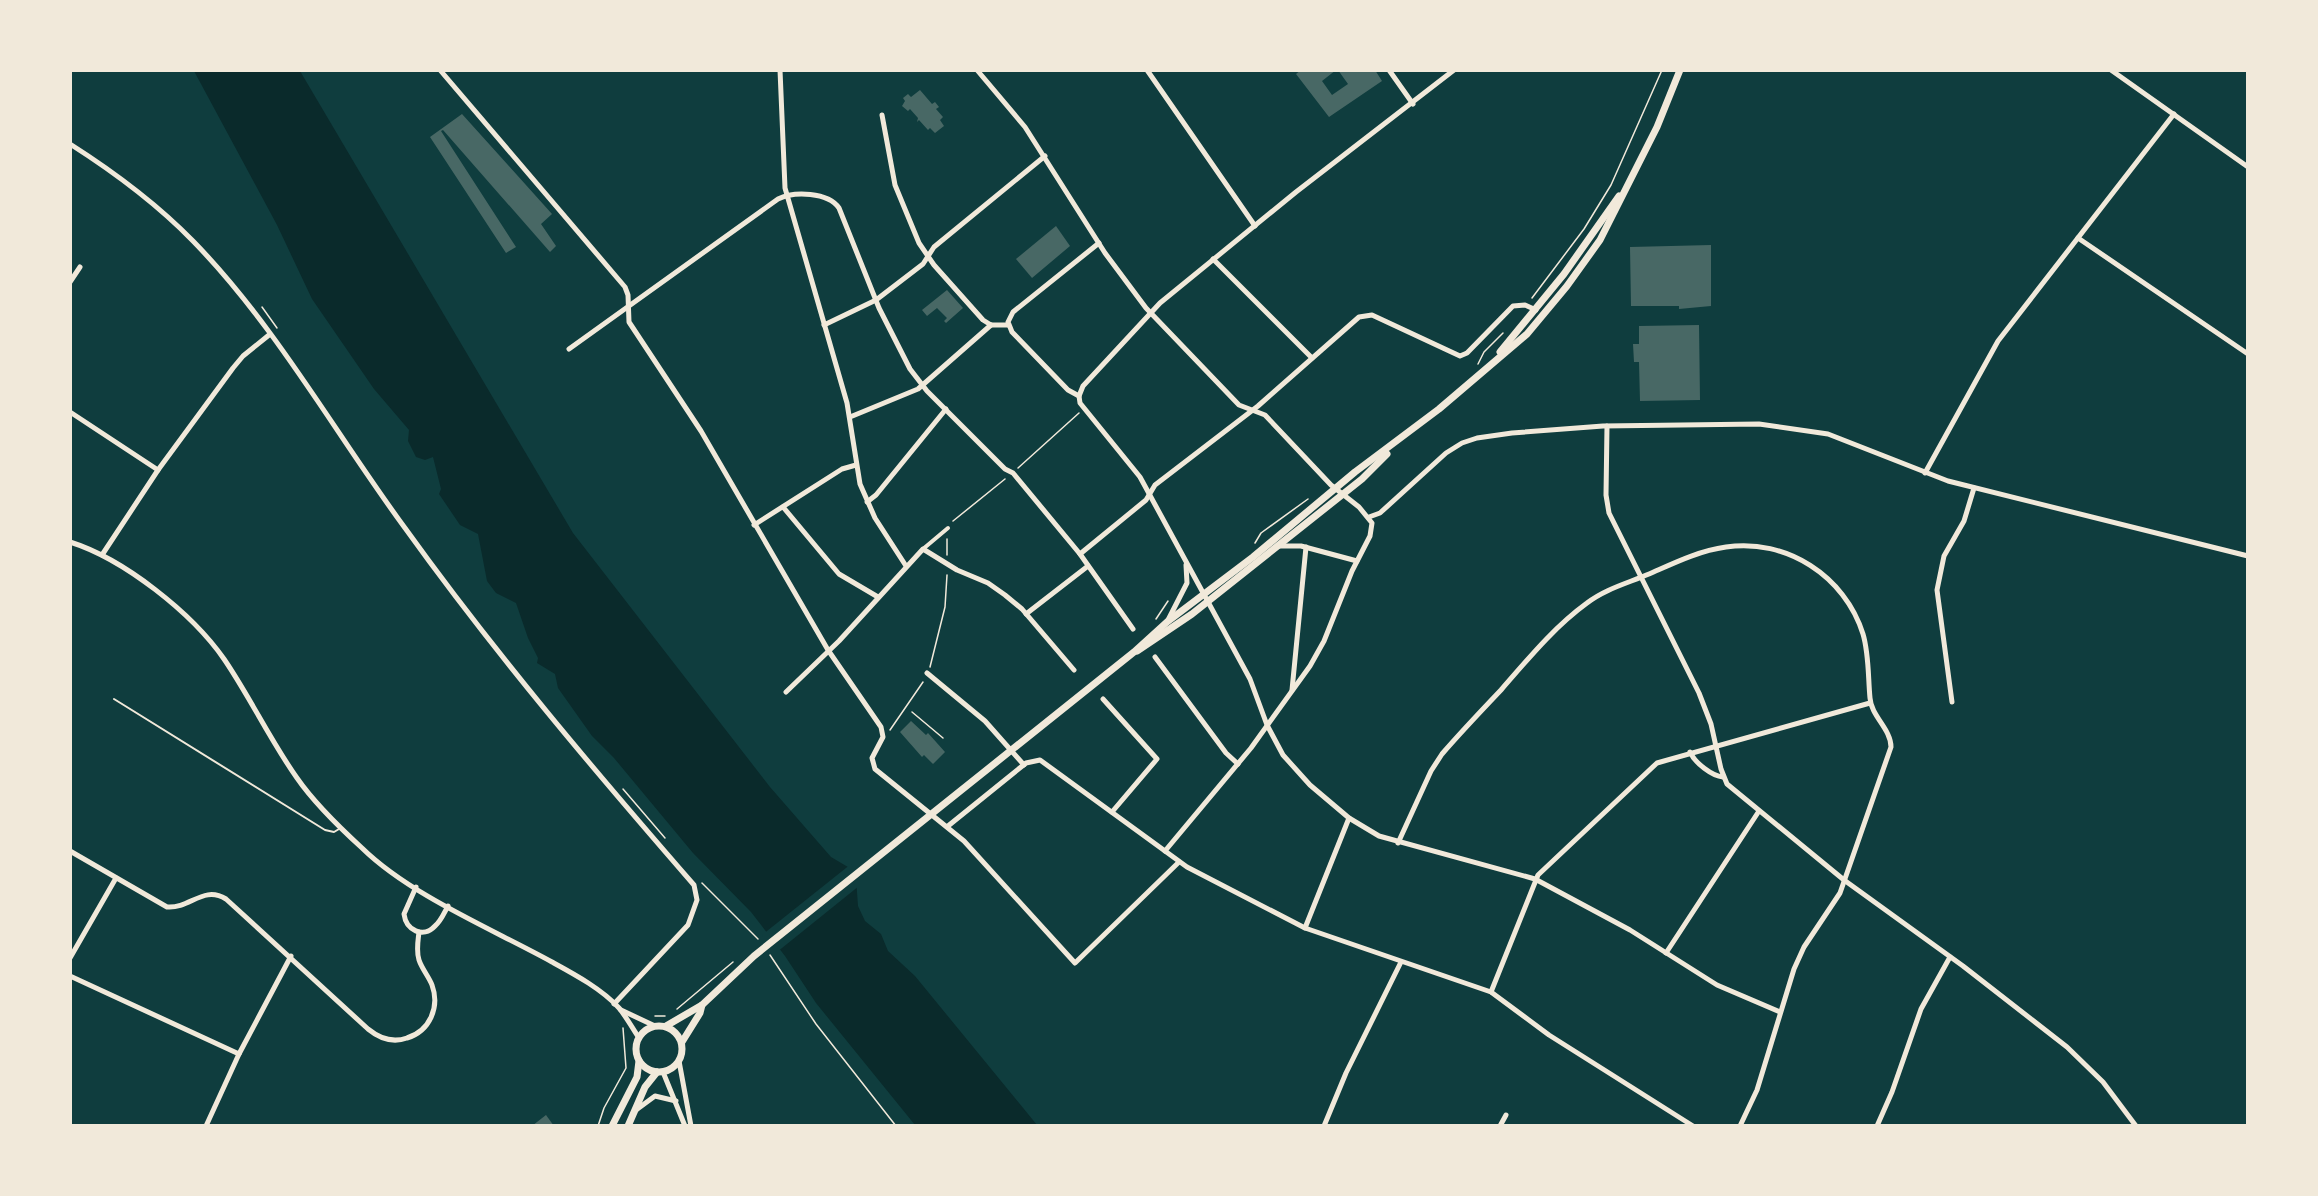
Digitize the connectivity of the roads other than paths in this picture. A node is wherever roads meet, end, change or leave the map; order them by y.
1 (440, 70) edge
2 (780, 70) edge
3 (977, 70) edge
4 (1147, 70) edge
5 (1389, 70) edge
6 (1454, 70) edge
7 (1680, 70) edge
8 (2111, 70) edge
9 (1413, 104) junction
10 (2174, 114) junction
11 (882, 115) dead end
12 (70, 144) edge
13 (1044, 156) junction
14 (2247, 167) edge
15 (1635, 171) junction
16 (787, 196) junction
17 (1255, 226) junction
18 (2078, 238) junction
19 (1099, 243) junction
20 (927, 257) junction
21 (1213, 259) junction
22 (80, 267) dead end
23 (70, 282) edge
24 (876, 300) junction
25 (628, 308) junction
26 (1536, 310) junction
27 (1151, 314) junction
28 (824, 325) junction
29 (991, 325) junction
30 (1008, 326) junction
31 (269, 335) junction
32 (569, 349) dead end
33 (2247, 354) edge
34 (1312, 358) junction
35 (1485, 369) junction
36 (922, 385) junction
37 (1078, 396) junction
38 (946, 409) junction
39 (1252, 411) junction
40 (70, 412) edge
41 (850, 417) junction
42 (1607, 426) junction
43 (1397, 443) junction
44 (856, 465) junction
45 (158, 470) junction
46 (1925, 473) junction
47 (1335, 488) junction
48 (1974, 488) junction
49 (1342, 495) junction
50 (1150, 496) junction
51 (867, 502) junction
52 (783, 507) junction
53 (1369, 517) junction
54 (754, 525) junction
55 (948, 528) road end
56 (70, 542) edge
57 (1277, 546) junction
58 (1306, 548) junction
59 (923, 549) junction
60 (1080, 554) junction
61 (102, 555) junction
62 (2247, 556) edge
63 (1357, 561) junction
64 (1186, 565) junction
65 (906, 566) junction
66 (1088, 566) junction
67 (1641, 577) junction
68 (1203, 593) junction
69 (878, 597) junction
70 (1207, 601) junction
71 (1026, 614) junction
72 (1167, 622) junction
73 (1133, 629) dead end
74 (828, 650) junction
75 (1134, 652) junction
76 (1155, 657) dead end
77 (1074, 669) dead end
78 (927, 673) road end
79 (1292, 690) junction
80 (786, 692) dead end
81 (114, 699) dead end
82 (1103, 699) dead end
83 (1952, 702) dead end
84 (1870, 703) junction
85 (1268, 725) junction
86 (1716, 745) junction
87 (1690, 752) junction
88 (1238, 764) junction
89 (1024, 765) junction
90 (1723, 777) junction
91 (1759, 811) junction
92 (1112, 812) junction
93 (1349, 818) junction
94 (948, 826) junction
95 (341, 827) junction
96 (1398, 843) junction
97 (70, 851) edge
98 (1165, 851) junction
99 (1179, 862) junction
100 (116, 878) junction
101 (1535, 879) junction
102 (1844, 880) junction
103 (416, 887) junction
104 (448, 906) junction
105 (1305, 928) junction
106 (419, 932) junction
107 (1666, 953) junction
108 (291, 956) junction
109 (1950, 957) junction
110 (70, 958) edge
111 (1401, 962) junction
112 (70, 976) edge
113 (1491, 992) junction
114 (614, 1004) junction
115 (702, 1005) junction
116 (621, 1010) junction
117 (1780, 1012) junction
118 (655, 1026) junction
119 (666, 1026) junction
120 (639, 1038) junction
121 (682, 1042) junction
122 (238, 1054) junction
123 (639, 1061) junction
124 (679, 1061) junction
125 (660, 1072) junction
126 (676, 1101) junction
127 (636, 1110) junction
128 (1506, 1115) dead end
129 (207, 1125) edge
130 (612, 1125) edge
131 (628, 1125) edge
132 (684, 1125) edge
133 (691, 1125) edge
134 (1324, 1125) edge
135 (1500, 1125) edge
136 (1693, 1125) edge
137 (1740, 1125) edge
138 (1876, 1125) edge
139 (2136, 1125) edge

1 - 25 street
2 - 16 street
3 - 13 street
4 - 17 street
5 - 9 street
6 - 9 street
7 - 15 street
8 - 10 street
9 - 17 street
10 - 14 street
10 - 18 street
11 - 20 street
12 - 31 street
13 - 19 street
13 - 20 street
15 - 26 street
15 - 35 street
16 - 24 street
16 - 25 street
16 - 28 street
17 - 21 street
18 - 33 street
18 - 46 street
19 - 27 street
19 - 30 street
20 - 24 street
20 - 29 street
21 - 27 street
21 - 34 street
22 - 23 street
24 - 28 street
24 - 36 street
25 - 32 street
25 - 54 street
26 - 34 street
26 - 35 street
27 - 37 street
27 - 39 street
28 - 41 street
29 - 30 street
29 - 36 street
30 - 37 street
31 - 45 street
31 - 114 street
34 - 39 street
35 - 43 street
36 - 38 street
36 - 41 street
37 - 50 street
38 - 51 street
38 - 60 street
39 - 47 street
39 - 50 street
40 - 45 street
41 - 44 street
42 - 46 street
42 - 53 street
42 - 67 street
43 - 47 street
43 - 49 street
44 - 51 street
44 - 52 street
45 - 61 street
46 - 48 street
47 - 49 street
47 - 68 street
48 - 62 street
48 - 83 street
49 - 53 street
49 - 57 street
50 - 60 street
50 - 64 street
51 - 65 street
52 - 54 street
52 - 69 street
53 - 63 street
54 - 74 street
55 - 59 street
56 - 61 street
57 - 58 street
57 - 70 street
58 - 63 street
58 - 79 street
59 - 65 street
59 - 71 street
60 - 66 street
61 - 95 street
63 - 79 street
64 - 68 street
64 - 72 street
65 - 69 street
66 - 71 street
66 - 73 street
67 - 84 street
67 - 86 street
67 - 96 street
68 - 70 street
68 - 72 street
69 - 74 street
70 - 75 street
70 - 85 street
71 - 77 street
72 - 75 street
74 - 80 street
74 - 94 street
75 - 115 street
76 - 88 street
78 - 89 street
79 - 85 street
81 - 95 lane
82 - 92 street
84 - 86 street
84 - 102 street
85 - 88 street
85 - 93 street
86 - 87 street
86 - 90 street
87 - 90 street
87 - 101 street
88 - 98 street
89 - 92 street
89 - 94 street
90 - 91 street
91 - 102 street
91 - 107 street
92 - 98 street
93 - 96 street
93 - 105 street
94 - 99 street
95 - 103 street
96 - 101 street
97 - 100 street
98 - 99 street
99 - 105 street
100 - 108 street
100 - 110 street
101 - 107 street
101 - 113 street
102 - 109 street
102 - 117 street
103 - 104 street
103 - 106 street
104 - 106 street
104 - 114 street
105 - 111 street
106 - 108 street
107 - 117 street
108 - 122 street
109 - 138 street
109 - 139 street
111 - 113 street
111 - 134 street
112 - 122 street
113 - 136 street
114 - 116 street
115 - 119 street
115 - 121 street
116 - 118 street
116 - 120 street
117 - 137 street
118 - 119 street
118 - 120 street
119 - 121 street
120 - 123 street
121 - 124 street
122 - 129 street
123 - 125 street
123 - 130 street
124 - 125 street
124 - 133 street
125 - 126 street
125 - 127 street
126 - 127 street
126 - 132 street
127 - 131 street
128 - 135 street

